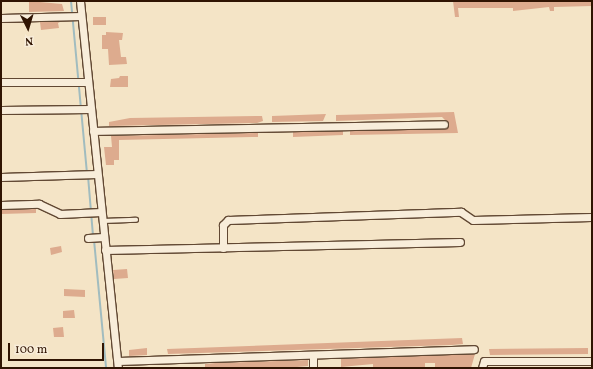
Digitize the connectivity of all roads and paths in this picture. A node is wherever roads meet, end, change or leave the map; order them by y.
1 (80, 1) edge
2 (79, 16) junction
3 (1, 18) edge
4 (1, 82) edge
5 (85, 82) junction
6 (87, 109) junction
7 (1, 110) edge
8 (444, 124) dead end
9 (92, 131) junction
10 (94, 174) junction
11 (1, 177) edge
12 (1, 205) edge
13 (98, 212) junction
14 (591, 217) edge
15 (136, 220) dead end
16 (102, 221) junction
17 (101, 237) junction
18 (89, 238) dead end
19 (460, 242) dead end
20 (223, 248) junction
21 (105, 250) junction
22 (474, 349) dead end
23 (312, 356) junction
24 (592, 361) edge
25 (118, 364) edge
26 (313, 368) edge
27 (482, 368) edge

1 - 2 street
2 - 3 street
2 - 5 street
4 - 5 street
5 - 6 street
6 - 7 street
6 - 9 street
8 - 9 street
9 - 10 street
10 - 11 street
10 - 13 street
12 - 13 street
13 - 16 street
14 - 20 street
15 - 16 lane
16 - 17 street
17 - 18 street
17 - 21 street
19 - 20 street
20 - 21 street
21 - 25 street
22 - 23 street
23 - 25 street
23 - 26 street
24 - 27 street

